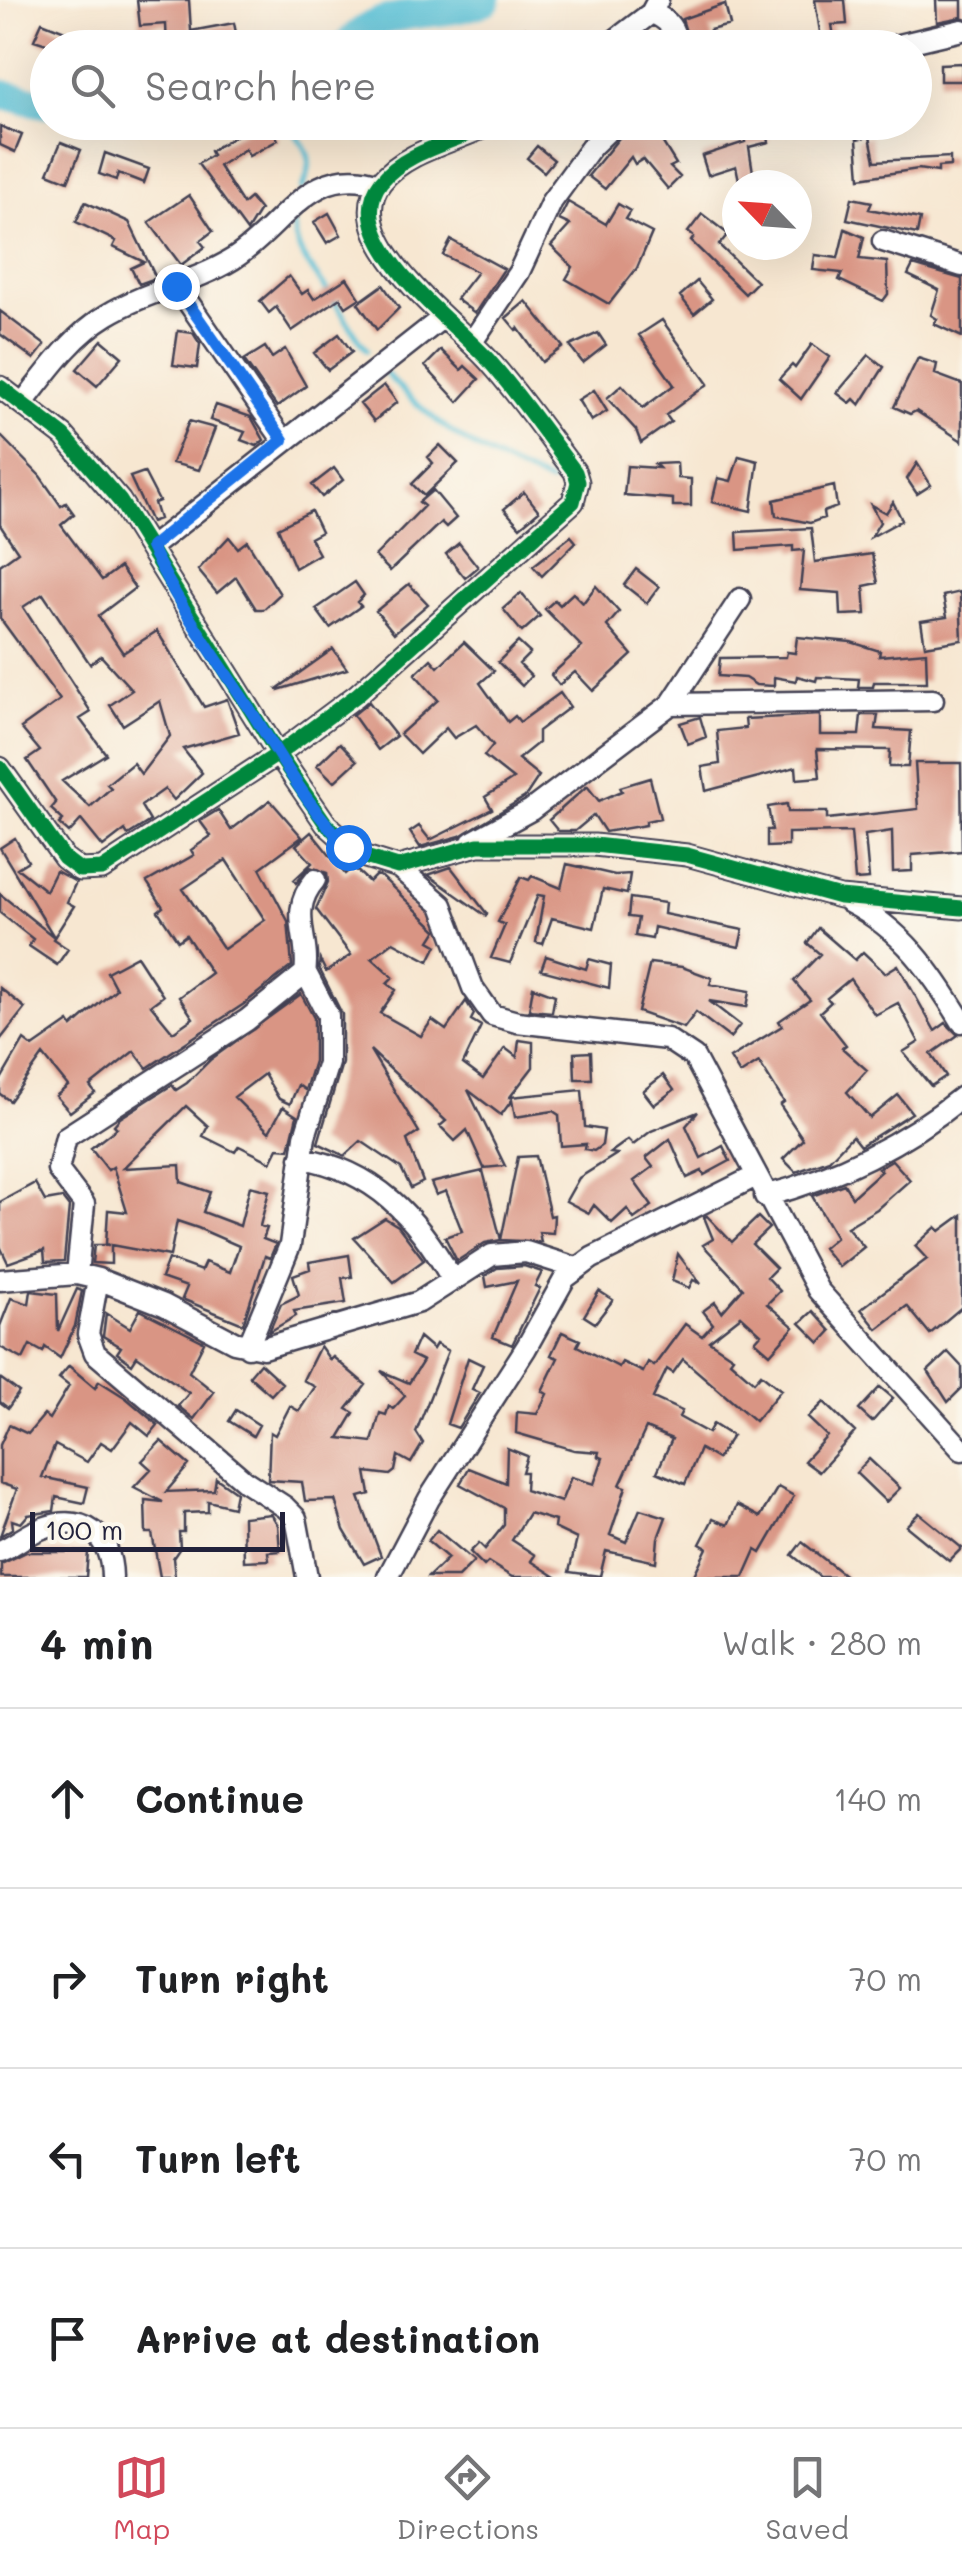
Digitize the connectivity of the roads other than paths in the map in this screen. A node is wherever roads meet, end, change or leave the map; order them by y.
1 (654, 7) edge
2 (627, 30) edge
3 (674, 30) edge
4 (962, 30) edge
5 (932, 37) edge
6 (453, 140) edge
7 (598, 140) edge
8 (379, 184) junction
9 (883, 241) dead end
10 (962, 266) edge
11 (176, 286) junction
12 (442, 318) junction
13 (472, 342) junction
14 (0, 387) edge
15 (24, 403) junction
16 (283, 440) junction
17 (151, 547) junction
18 (740, 600) dead end
19 (933, 700) dead end
20 (671, 704) junction
21 (278, 754) junction
22 (0, 768) edge
23 (456, 848) junction
24 (398, 867) junction
25 (315, 880) dead end
26 (840, 897) junction
27 (962, 908) edge
28 (305, 972) junction
29 (962, 1022) edge
30 (962, 1098) edge
31 (301, 1158) junction
32 (761, 1186) junction
33 (576, 1268) junction
34 (77, 1274) junction
35 (98, 1279) junction
36 (452, 1279) junction
37 (0, 1280) edge
38 (248, 1347) junction
39 (962, 1450) edge
40 (0, 1551) edge
41 (112, 1577) edge
42 (307, 1577) edge
43 (388, 1577) edge

1 - 2 street
1 - 3 street
4 - 5 street
6 - 8 street
7 - 13 street
8 - 11 street
8 - 12 street
9 - 10 street
11 - 15 street
11 - 16 street
12 - 13 street
12 - 16 street
13 - 21 street
14 - 15 street
15 - 17 street
16 - 17 street
17 - 21 street
18 - 20 street
19 - 20 street
20 - 23 street
21 - 22 street
21 - 24 street
23 - 24 street
23 - 26 street
24 - 32 street
25 - 28 street
26 - 27 street
26 - 29 street
28 - 31 street
28 - 34 street
30 - 32 street
31 - 36 street
31 - 38 street
32 - 33 street
32 - 39 street
33 - 36 street
33 - 43 street
34 - 35 street
34 - 37 street
35 - 38 street
35 - 42 street
36 - 38 street
40 - 41 street

